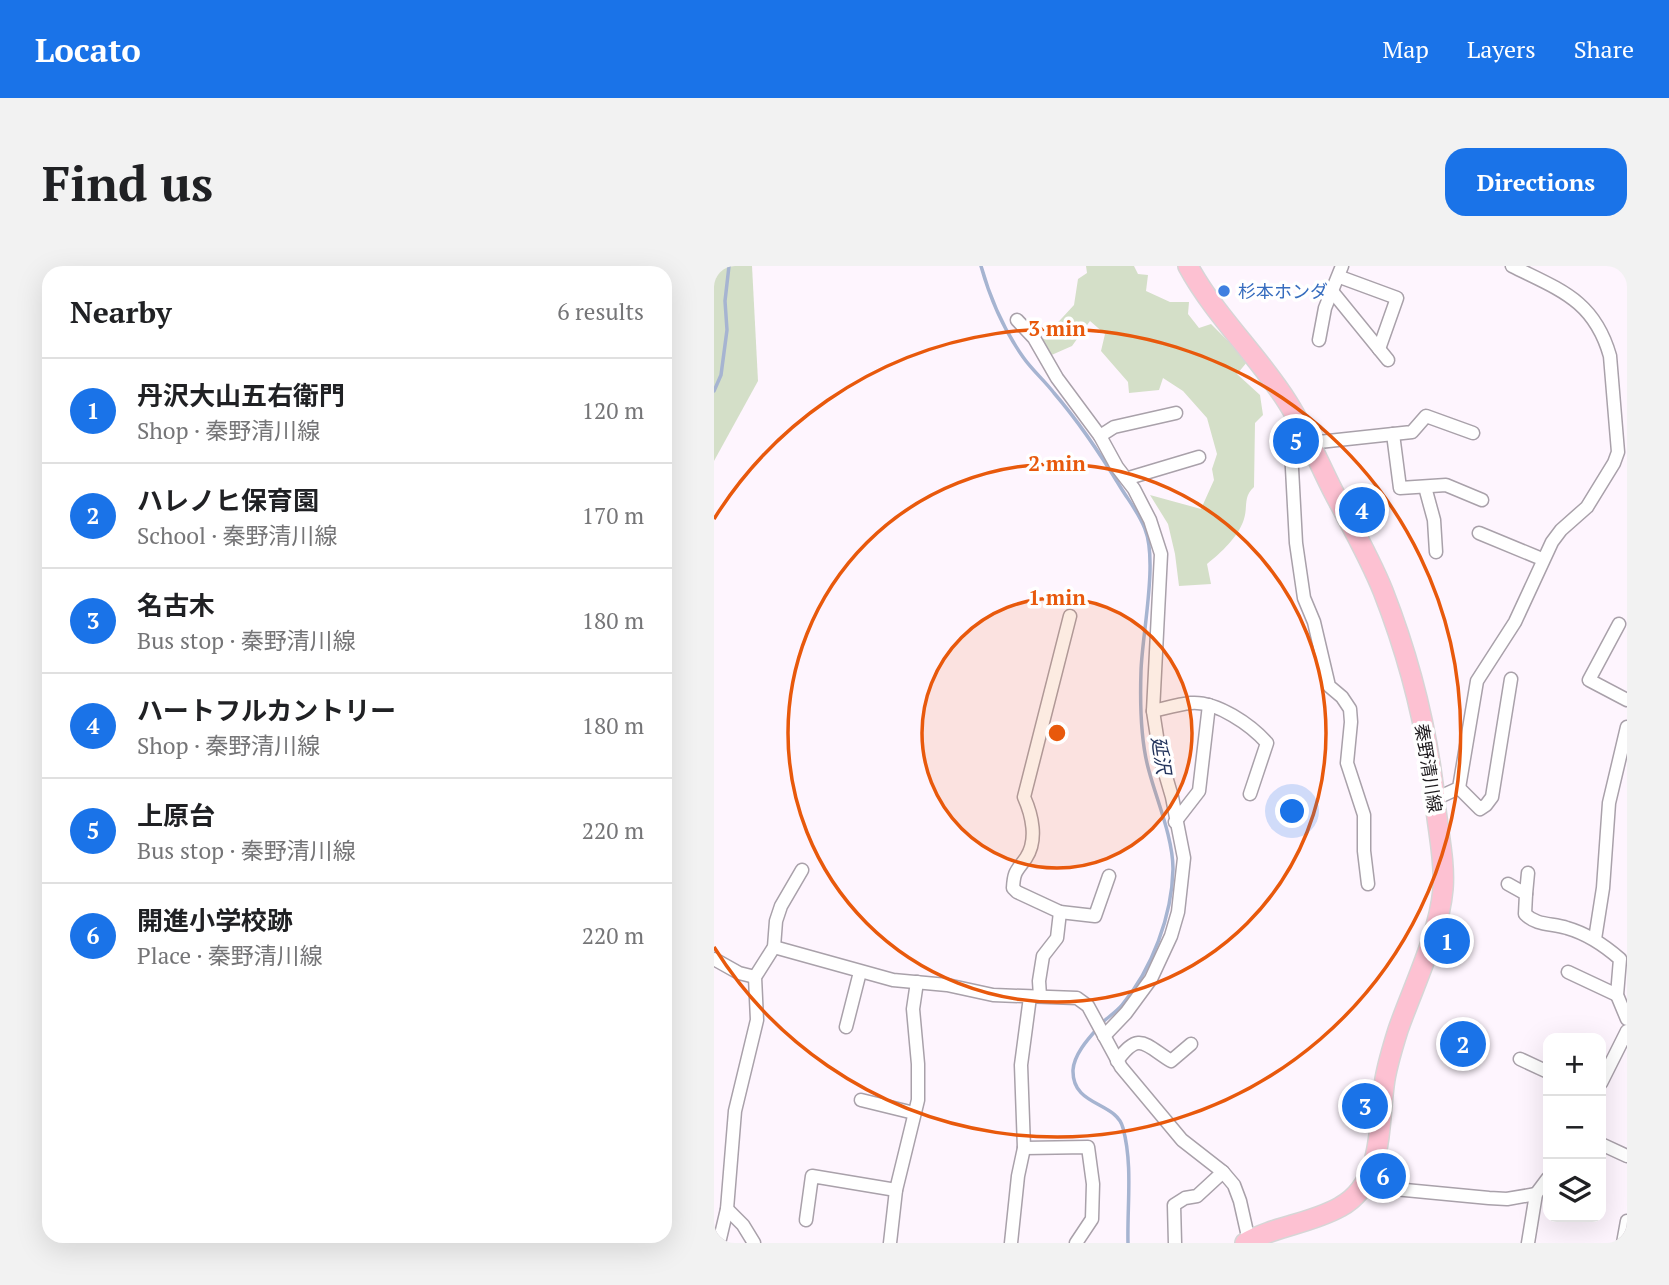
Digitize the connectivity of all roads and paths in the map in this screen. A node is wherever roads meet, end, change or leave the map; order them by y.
1 (1188, 266) edge
2 (1512, 266) edge
3 (1341, 271) edge
4 (1331, 290) junction
5 (1017, 320) dead end
6 (1320, 340) dead end
7 (1379, 349) junction
8 (1388, 360) dead end
9 (1615, 400) junction
10 (1627, 410) edge
11 (1176, 413) dead end
12 (1296, 418) junction
13 (1473, 433) dead end
14 (1392, 434) junction
15 (1100, 436) junction
16 (1311, 447) junction
17 (1199, 457) dead end
18 (1129, 481) junction
19 (1425, 487) junction
20 (1482, 500) dead end
21 (1479, 533) dead end
22 (1436, 552) dead end
23 (1542, 559) junction
24 (1070, 616) dead end
25 (1611, 629) dead end
26 (1511, 679) dead end
27 (1627, 700) edge
28 (1209, 705) junction
29 (1153, 711) junction
30 (1627, 727) edge
31 (1459, 788) junction
32 (1250, 794) dead end
33 (1436, 799) junction
34 (1175, 822) junction
35 (802, 870) dead end
36 (1528, 873) dead end
37 (1109, 876) dead end
38 (1368, 884) dead end
39 (1508, 884) dead end
40 (1526, 894) junction
41 (1060, 912) junction
42 (1595, 939) junction
43 (774, 947) junction
44 (1624, 958) edge
45 (714, 959) edge
46 (860, 972) junction
47 (1569, 972) dead end
48 (755, 977) junction
49 (917, 982) junction
50 (1617, 995) junction
51 (1035, 997) junction
52 (1627, 1019) edge
53 (846, 1027) dead end
54 (1627, 1031) edge
55 (1104, 1036) junction
56 (1191, 1044) dead end
57 (1520, 1059) dead end
58 (1117, 1061) junction
59 (1543, 1070) edge
60 (1606, 1073) edge
61 (861, 1100) dead end
62 (914, 1113) junction
63 (1606, 1146) edge
64 (1024, 1148) junction
65 (1627, 1156) edge
66 (1223, 1172) junction
67 (1543, 1185) edge
68 (1363, 1186) junction
69 (896, 1190) junction
70 (1536, 1194) junction
71 (727, 1209) junction
72 (806, 1220) dead end
73 (1627, 1221) edge
74 (1247, 1242) edge
75 (719, 1243) edge
76 (754, 1243) edge
77 (890, 1243) edge
78 (1012, 1243) edge
79 (1076, 1243) edge
80 (1175, 1243) edge
81 (1528, 1243) edge
82 (1623, 1243) edge

1 - 12 main road, 秦野清川線
2 - 9 street
3 - 4 street
3 - 7 street
4 - 6 street
4 - 7 street
5 - 15 street
7 - 8 street
9 - 10 street
9 - 23 street
11 - 15 street
12 - 16 main road, 秦野清川線
12 - 38 street
13 - 14 street
14 - 16 street
14 - 19 street
15 - 18 street
16 - 33 main road, 秦野清川線
17 - 18 street
18 - 29 street
19 - 20 street
19 - 22 street
21 - 23 street
23 - 31 street
24 - 41 street
25 - 27 street
26 - 31 street
28 - 29 street
28 - 32 street
28 - 34 street
29 - 34 street
30 - 42 street
31 - 33 street
33 - 68 main road, 秦野清川線
34 - 55 street
35 - 43 street
36 - 40 street
37 - 41 street
39 - 40 street
40 - 42 street
41 - 51 street
42 - 44 street
43 - 46 street
43 - 48 street
44 - 50 street
45 - 48 street
46 - 49 street
46 - 53 street
47 - 50 street
48 - 71 street
49 - 51 street
49 - 62 street
50 - 52 street
51 - 55 street
51 - 64 street
54 - 60 street
55 - 58 street
56 - 58 street
57 - 59 street
58 - 66 street
61 - 62 street
62 - 69 street
63 - 65 street
64 - 78 street
64 - 79 street
66 - 74 street
66 - 80 street
67 - 70 street
68 - 70 street
68 - 74 main road, 秦野清川線
69 - 72 street
69 - 77 street
70 - 81 street
71 - 75 street
71 - 76 street
73 - 82 street

